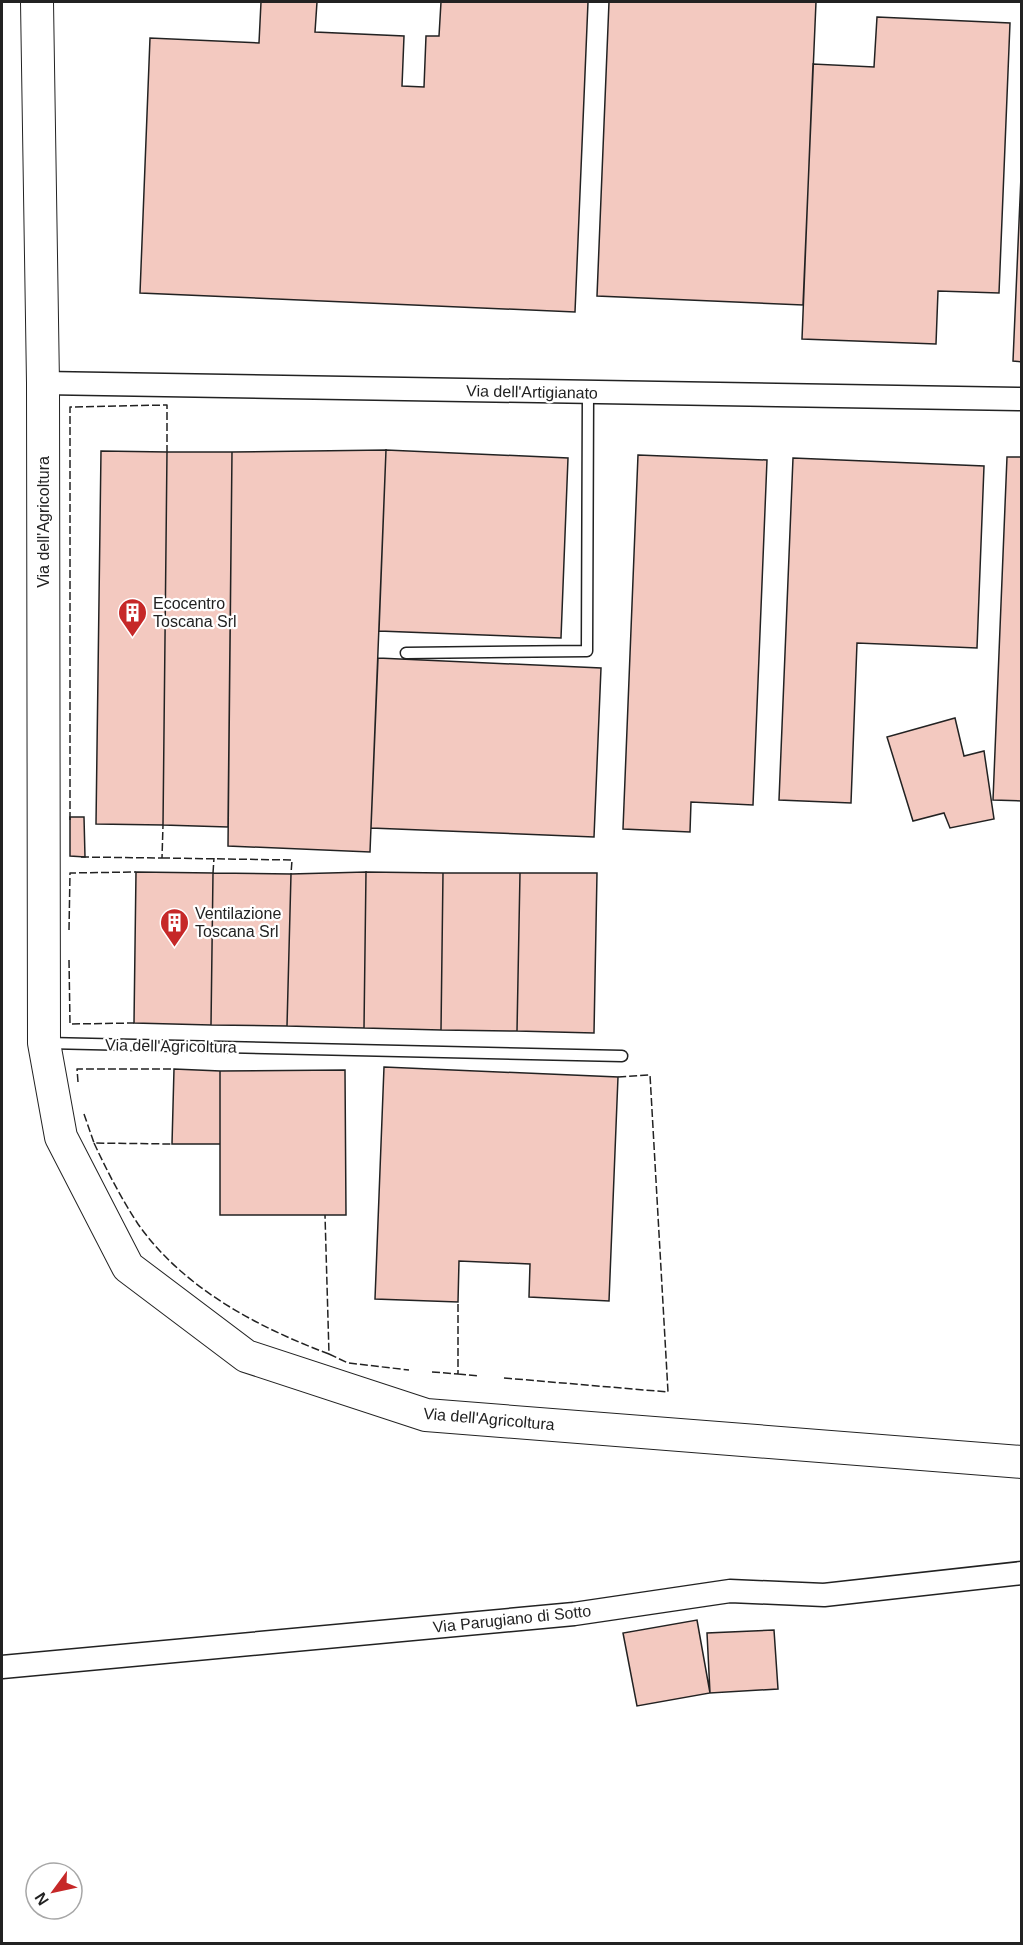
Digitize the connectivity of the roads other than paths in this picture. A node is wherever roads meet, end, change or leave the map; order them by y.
1 (37, 2) edge
2 (43, 383) junction
3 (588, 393) junction
4 (1022, 399) edge
5 (406, 653) dead end
6 (44, 1043) junction
7 (622, 1056) dead end
8 (1022, 1462) edge
9 (1022, 1573) edge
10 (2, 1667) edge

1 - 2 street, Via dell'Agricoltura
2 - 3 street, Via dell'Artigianato
2 - 6 street, Via dell'Agricoltura
3 - 4 street, Via dell'Artigianato
3 - 5 lane
6 - 7 lane, Via dell'Agricoltura
6 - 8 street, Via dell'Agricoltura
9 - 10 street, Via Parugiano di Sotto

